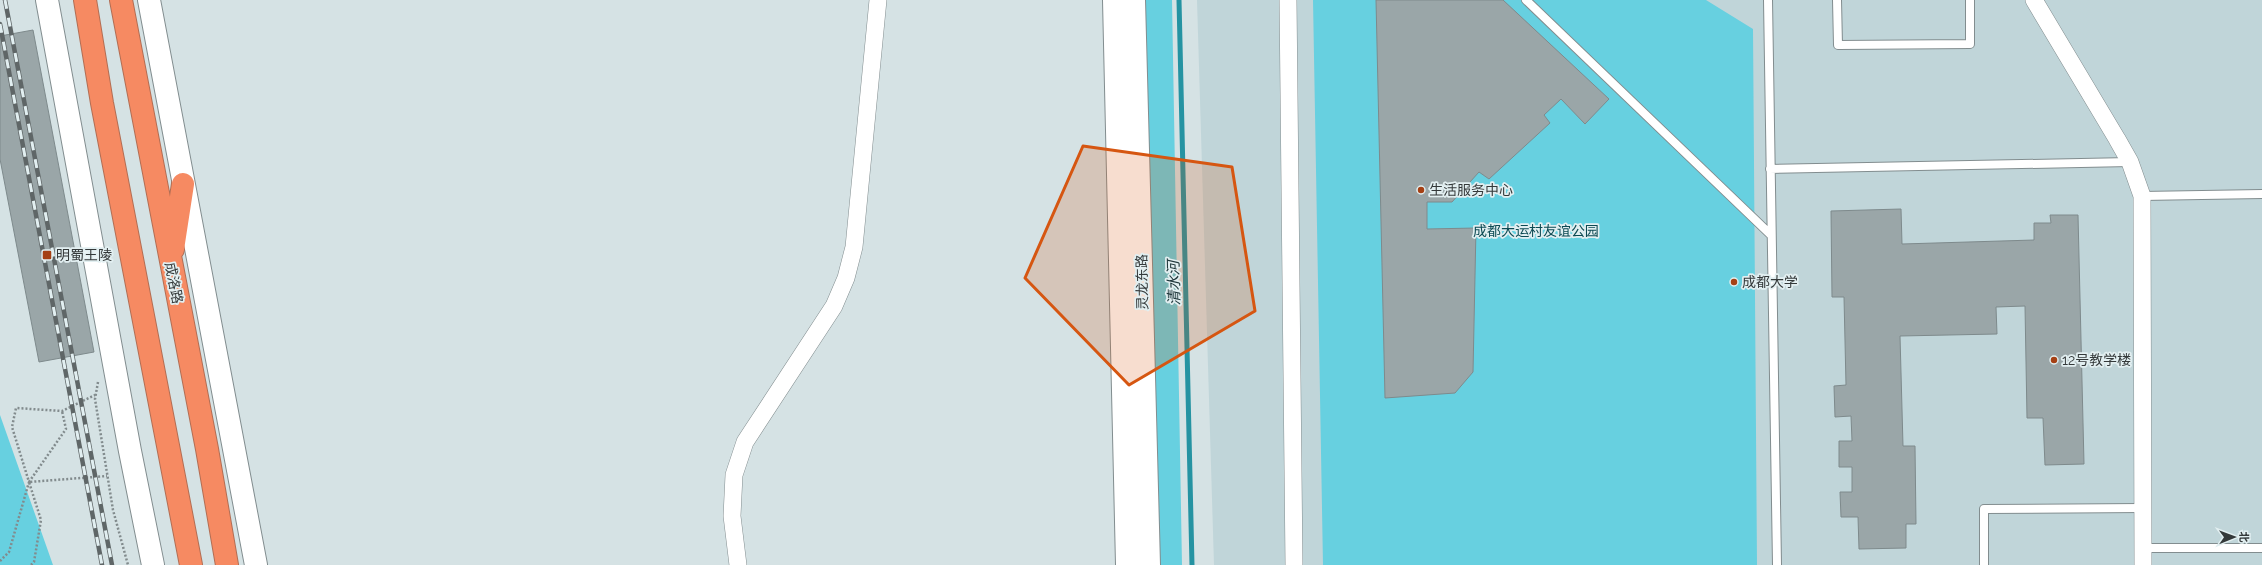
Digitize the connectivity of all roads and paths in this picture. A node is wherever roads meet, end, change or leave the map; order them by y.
1 (47, 0) edge
2 (85, 0) edge
3 (121, 0) edge
4 (149, 0) edge
5 (878, 0) edge
6 (1114, 0) edge
7 (1134, 0) edge
8 (1288, 0) edge
9 (1526, 0) edge
10 (1768, 0) edge
11 (1837, 0) edge
12 (1970, 0) edge
13 (2034, 0) edge
14 (2130, 162) junction
15 (1770, 169) junction
16 (183, 184) junction
17 (2262, 194) edge
18 (2142, 196) junction
19 (1771, 235) junction
20 (170, 266) junction
21 (98, 380) dead end
22 (95, 395) junction
23 (62, 411) junction
24 (108, 476) junction
25 (29, 482) junction
26 (2143, 508) junction
27 (2143, 548) junction
28 (2262, 548) edge
29 (0, 561) edge
30 (31, 565) edge
31 (128, 565) edge
32 (153, 565) edge
33 (191, 565) edge
34 (227, 565) edge
35 (256, 565) edge
36 (738, 565) edge
37 (1127, 565) edge
38 (1149, 565) edge
39 (1294, 565) edge
40 (1777, 565) edge
41 (1984, 565) edge
42 (2144, 565) edge

1 - 32 street
2 - 33 highway
3 - 20 highway, 成洛路
4 - 16 street
5 - 36 street
6 - 37 street, 灵龙东路
7 - 38 street, 灵龙东路
8 - 39 street
9 - 19 lane
10 - 15 lane
11 - 12 lane
13 - 14 street
14 - 15 lane
14 - 18 street
15 - 19 lane
16 - 20 highway
16 - 35 street
17 - 18 lane
18 - 26 street
19 - 40 lane
20 - 34 highway, 成洛路
21 - 22 path
22 - 23 path
22 - 24 path
23 - 25 path
23 - 25 path
24 - 25 path
24 - 31 path
25 - 29 path
25 - 30 path
26 - 27 street
26 - 41 lane
27 - 28 lane
27 - 42 street

